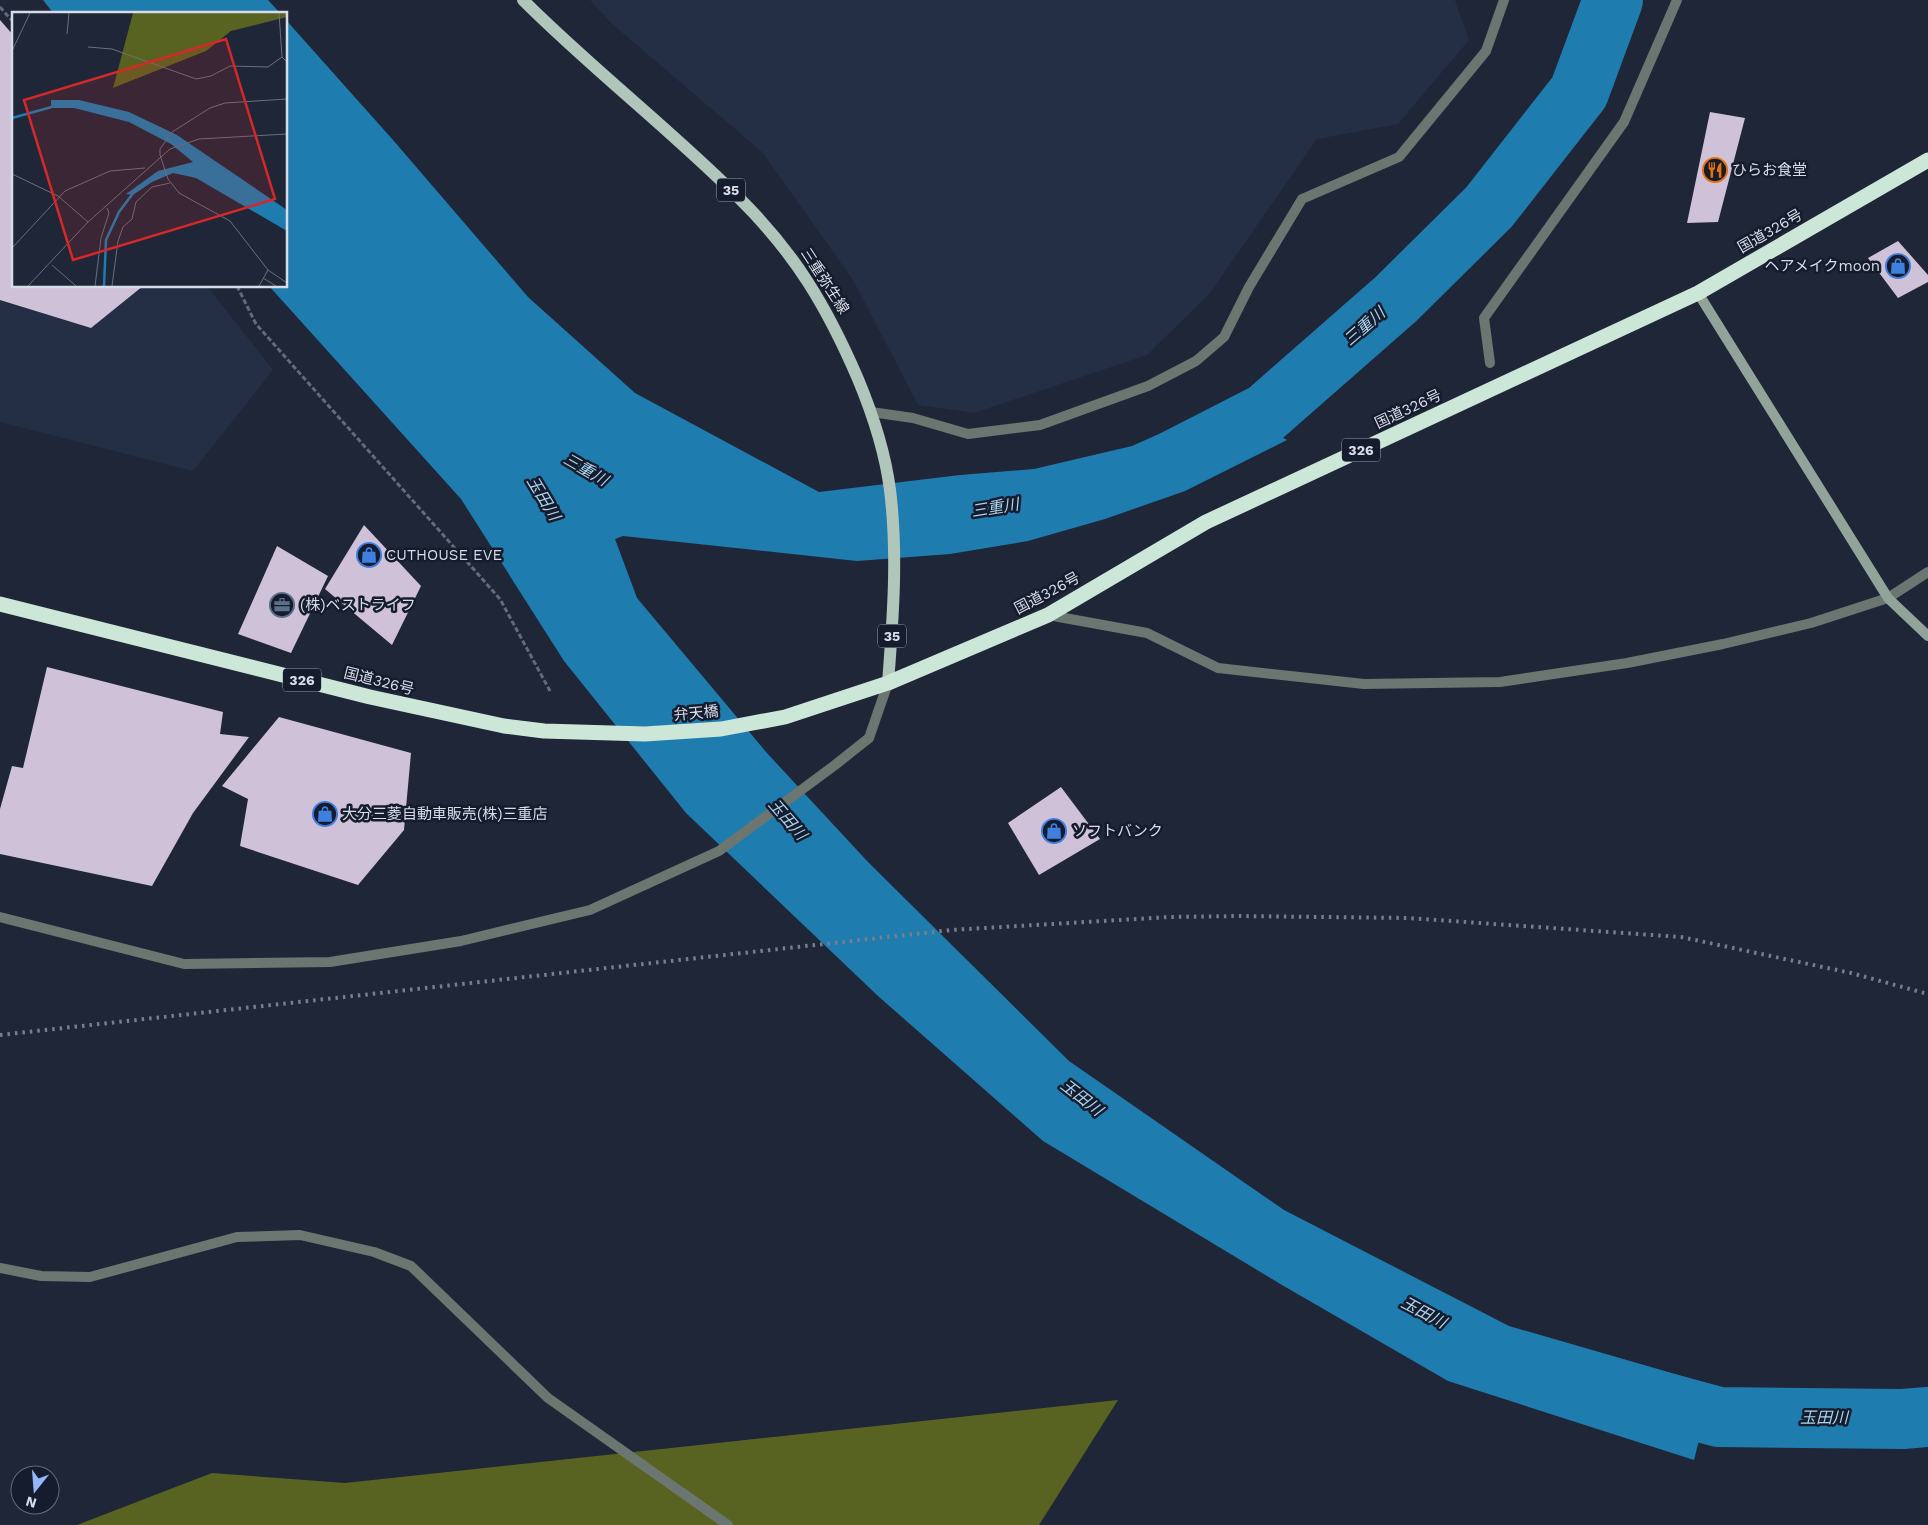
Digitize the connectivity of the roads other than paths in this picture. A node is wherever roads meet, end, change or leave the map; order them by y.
1 (523, 0) edge
2 (1504, 0) edge
3 (1677, 0) edge
4 (1928, 160) edge
5 (1698, 293) junction
6 (1490, 363) dead end
7 (871, 412) junction
8 (1928, 572) edge
9 (1888, 598) junction
10 (0, 604) edge
11 (1048, 616) junction
12 (1928, 636) edge
13 (888, 683) junction
14 (785, 717) joint
15 (608, 734) joint
16 (0, 917) edge
17 (0, 1268) edge
18 (728, 1525) edge

1 - 7 main road, 三重弥生線 / 35
2 - 7 street
3 - 6 street
4 - 5 highway, 国道326号 / 326
5 - 9 street
5 - 11 highway, 国道326号 / 326
7 - 13 main road, 三重弥生線 / 35
8 - 9 street
9 - 11 street
9 - 12 street
10 - 15 highway, 国道326号 / 326
11 - 13 highway, 国道326号 / 326
13 - 14 highway, 国道326号 / 326
13 - 16 street
14 - 15 highway, 弁天橋 / 326
17 - 18 street

